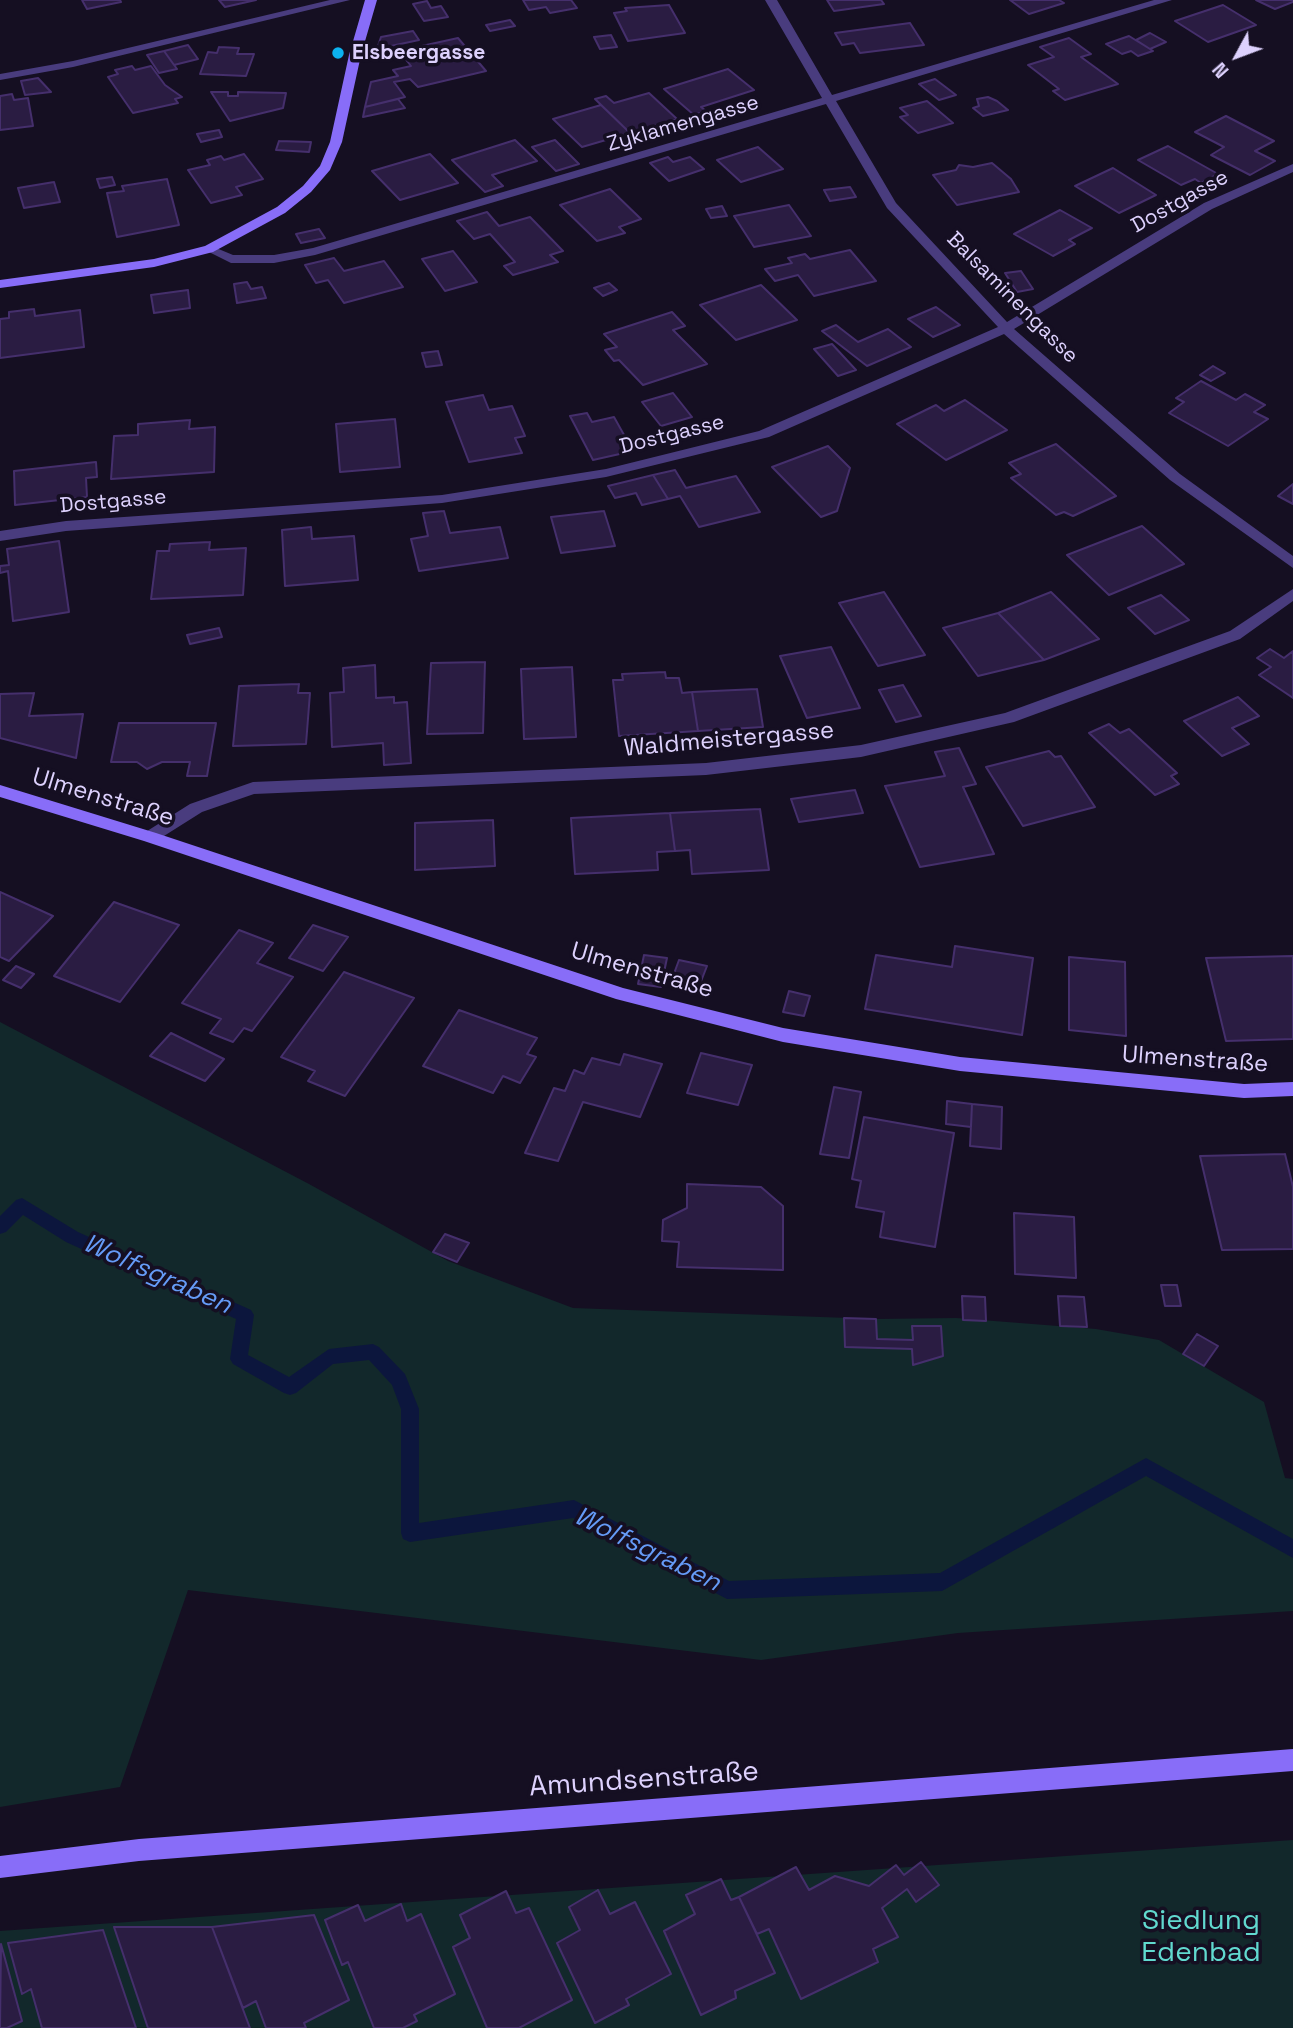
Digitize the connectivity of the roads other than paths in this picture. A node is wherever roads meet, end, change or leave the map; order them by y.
1 (344, 0) edge
2 (371, 0) edge
3 (771, 0) edge
4 (1166, 0) edge
5 (0, 77) edge
6 (830, 101) junction
7 (1293, 168) edge
8 (209, 249) junction
9 (0, 284) edge
10 (1006, 328) junction
11 (0, 536) edge
12 (1293, 563) edge
13 (1293, 594) edge
14 (0, 792) edge
15 (150, 837) junction
16 (1293, 1089) edge
17 (1293, 1760) edge
18 (0, 1867) edge

1 - 5 street
2 - 8 street
3 - 6 street, Balsaminengasse
4 - 6 street, Zyklamengasse
6 - 8 street, Zyklamengasse
6 - 10 street, Balsaminengasse
7 - 10 street, Dostgasse
8 - 9 street
10 - 11 street, Dostgasse
10 - 12 street, Balsaminengasse
13 - 15 street, Waldmeistergasse
14 - 15 street, Ulmenstraße
15 - 16 street, Ulmenstraße
17 - 18 street, Amundsenstraße

